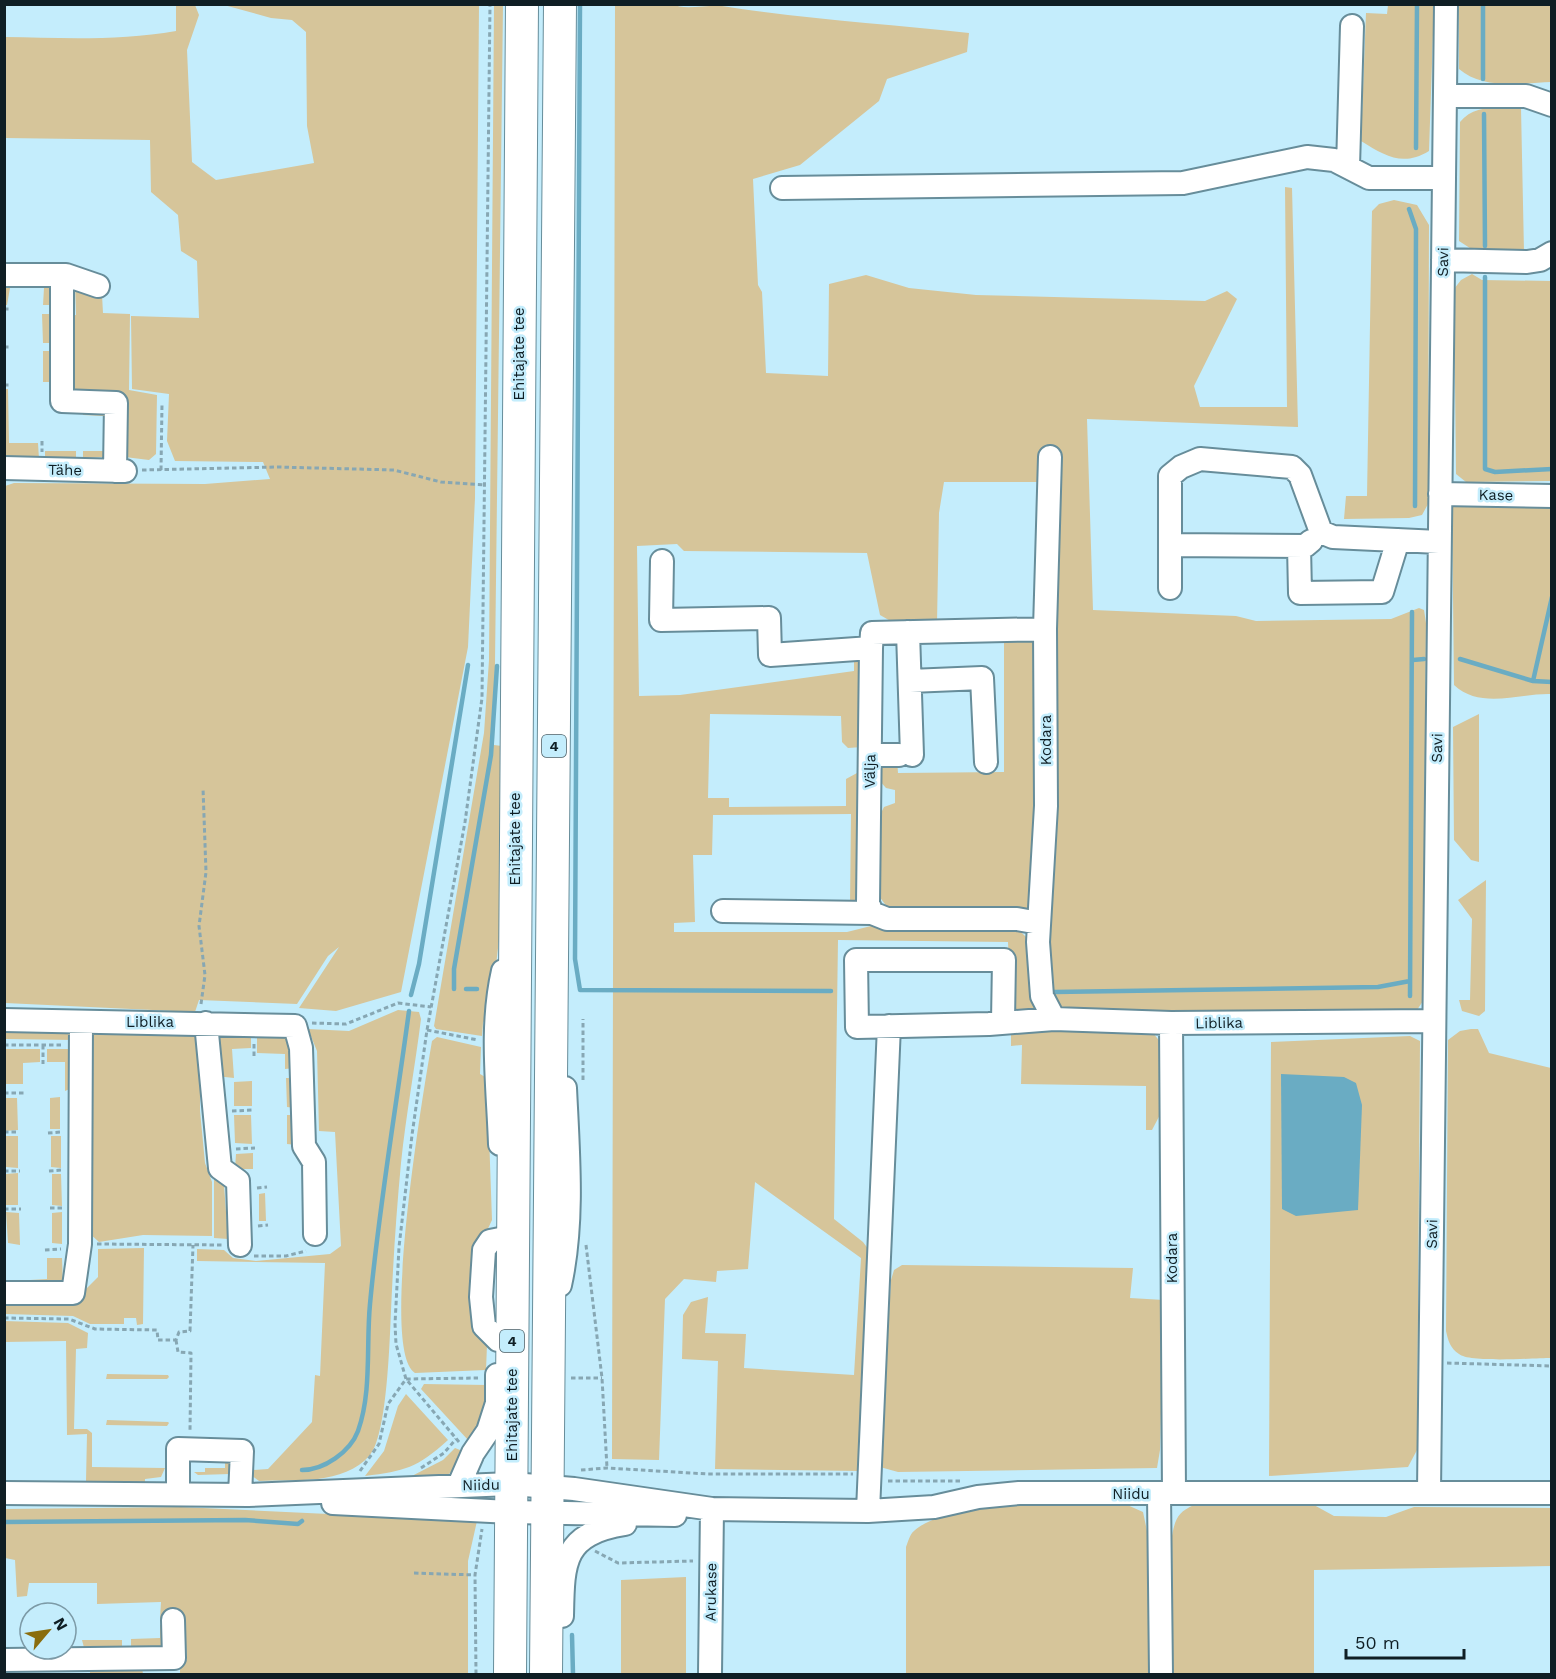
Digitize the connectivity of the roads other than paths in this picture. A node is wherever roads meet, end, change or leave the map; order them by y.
1 (522, 4) edge
2 (560, 4) edge
3 (1446, 4) edge
4 (1352, 26) dead end
5 (1445, 96) junction
6 (1551, 105) edge
7 (1348, 167) junction
8 (1444, 178) junction
9 (782, 188) dead end
10 (1551, 253) edge
11 (1443, 260) junction
12 (4, 274) edge
13 (62, 275) junction
14 (98, 286) dead end
15 (1050, 457) dead end
16 (4, 468) edge
17 (1440, 494) junction
18 (1551, 496) edge
19 (1321, 532) junction
20 (1398, 540) junction
21 (1439, 542) junction
22 (1170, 544) junction
23 (1299, 546) junction
24 (662, 561) dead end
25 (1170, 588) dead end
26 (1046, 629) junction
27 (908, 632) junction
28 (871, 648) junction
29 (910, 681) junction
30 (870, 754) junction
31 (986, 762) dead end
32 (723, 911) dead end
33 (872, 913) junction
34 (514, 922) junction
35 (1039, 923) junction
36 (513, 1003) junction
37 (1054, 1019) junction
38 (4, 1020) edge
39 (1003, 1021) junction
40 (1434, 1021) junction
41 (81, 1022) junction
42 (202, 1023) junction
43 (1171, 1023) junction
44 (889, 1026) junction
45 (512, 1187) junction
46 (315, 1234) road end
47 (240, 1245) road end
48 (4, 1293) edge
49 (459, 1485) junction
50 (1429, 1492) junction
51 (4, 1493) edge
52 (1167, 1493) junction
53 (1551, 1493) edge
54 (178, 1494) junction
55 (244, 1495) junction
56 (524, 1500) junction
57 (712, 1509) junction
58 (868, 1511) junction
59 (669, 1516) junction
60 (173, 1620) dead end
61 (4, 1660) edge
62 (510, 1674) edge
63 (532, 1674) edge
64 (546, 1674) edge
65 (561, 1674) edge
66 (710, 1674) edge
67 (1161, 1674) edge

1 - 34 highway, Ehitajate tee / 4
2 - 56 highway, Ehitajate tee / 4
3 - 5 street, Savi
4 - 7 street
5 - 6 street
5 - 8 street, Savi
7 - 8 street
7 - 9 street
8 - 11 street, Savi
10 - 11 street
11 - 17 street, Savi
12 - 13 street
13 - 14 street
13 - 16 street, Tähe
15 - 26 street, Kodara
17 - 18 street, Kase
17 - 21 street, Savi
19 - 20 street
19 - 22 street
19 - 23 street
20 - 21 street
20 - 23 street
21 - 40 street, Savi
22 - 23 street
22 - 25 street
24 - 28 street
26 - 27 street
26 - 35 street, Kodara
27 - 28 street
27 - 29 street
28 - 30 street, Välja
29 - 30 street
29 - 31 street
30 - 33 street, Välja
32 - 33 street
33 - 35 street
34 - 36 highway, Ehitajate tee / 4
34 - 45 street
35 - 37 street, Kodara
36 - 45 highway, Ehitajate tee / 4
36 - 56 street
37 - 39 street, Liblika
37 - 43 street, Liblika
38 - 41 street, Liblika
39 - 44 street, Liblika
39 - 44 street, Liblika
40 - 43 street, Liblika
40 - 50 street, Savi
41 - 42 street, Liblika
41 - 48 street
42 - 46 street, Liblika
42 - 47 street
43 - 52 street, Kodara
44 - 58 street
45 - 49 street
45 - 56 highway, Ehitajate tee / 4
49 - 55 street, Niidu
49 - 56 street, Niidu
50 - 52 street, Niidu
50 - 53 street, Niidu
51 - 54 street, Niidu
52 - 58 street, Niidu
52 - 67 street, Kodara
54 - 55 street, Niidu
54 - 55 street
55 - 56 street, Niidu
56 - 57 street, Niidu
56 - 59 street, Niidu
56 - 62 highway, Ehitajate tee / 4
56 - 63 street
56 - 64 highway, Ehitajate tee / 4
57 - 58 street, Niidu
57 - 59 street, Niidu
57 - 66 street, Arukase
59 - 65 street
60 - 61 street

